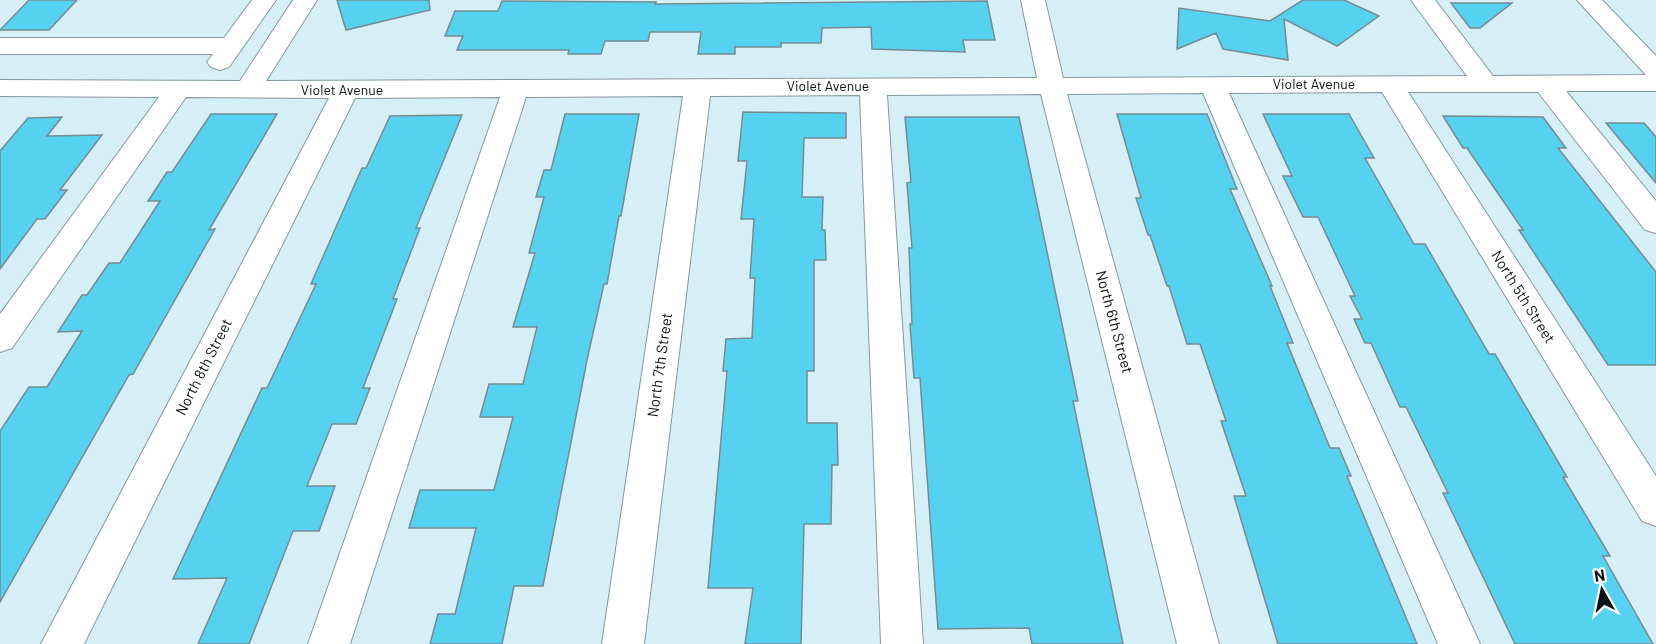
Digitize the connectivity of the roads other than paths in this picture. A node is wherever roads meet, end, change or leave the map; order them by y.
1 (264, 0) edge
2 (305, 0) edge
3 (1033, 0) edge
4 (1424, 0) edge
5 (1589, 0) edge
6 (0, 46) edge
7 (232, 46) junction
8 (1656, 71) edge
9 (1656, 83) edge
10 (1389, 84) junction
11 (1486, 84) junction
12 (1546, 84) junction
13 (1212, 85) junction
14 (698, 86) junction
15 (873, 86) junction
16 (1052, 87) junction
17 (0, 88) edge
18 (516, 88) junction
19 (190, 89) junction
20 (247, 90) junction
21 (346, 90) junction
22 (1656, 222) edge
23 (0, 339) edge
24 (1656, 509) edge
25 (62, 644) edge
26 (329, 644) edge
27 (623, 644) edge
28 (902, 644) edge
29 (1198, 644) edge
30 (1459, 644) edge

1 - 7 street
2 - 20 street
3 - 16 street, North 6th Street
4 - 11 street
5 - 8 street
6 - 7 street
7 - 19 street
9 - 12 street, Violet Avenue
10 - 11 street, Violet Avenue
10 - 13 street, Violet Avenue
10 - 24 street, North 5th Street
11 - 12 street, Violet Avenue
12 - 22 street
13 - 16 street, Violet Avenue
13 - 30 street
14 - 15 street, Violet Avenue
14 - 18 street, Violet Avenue
14 - 27 street, North 7th Street
15 - 16 street, Violet Avenue
15 - 28 street
16 - 29 street, North 6th Street
17 - 19 street, Violet Avenue
18 - 21 street, Violet Avenue
18 - 26 street
19 - 20 street, Violet Avenue
19 - 23 street
20 - 21 street, Violet Avenue
21 - 25 street, North 8th Street

